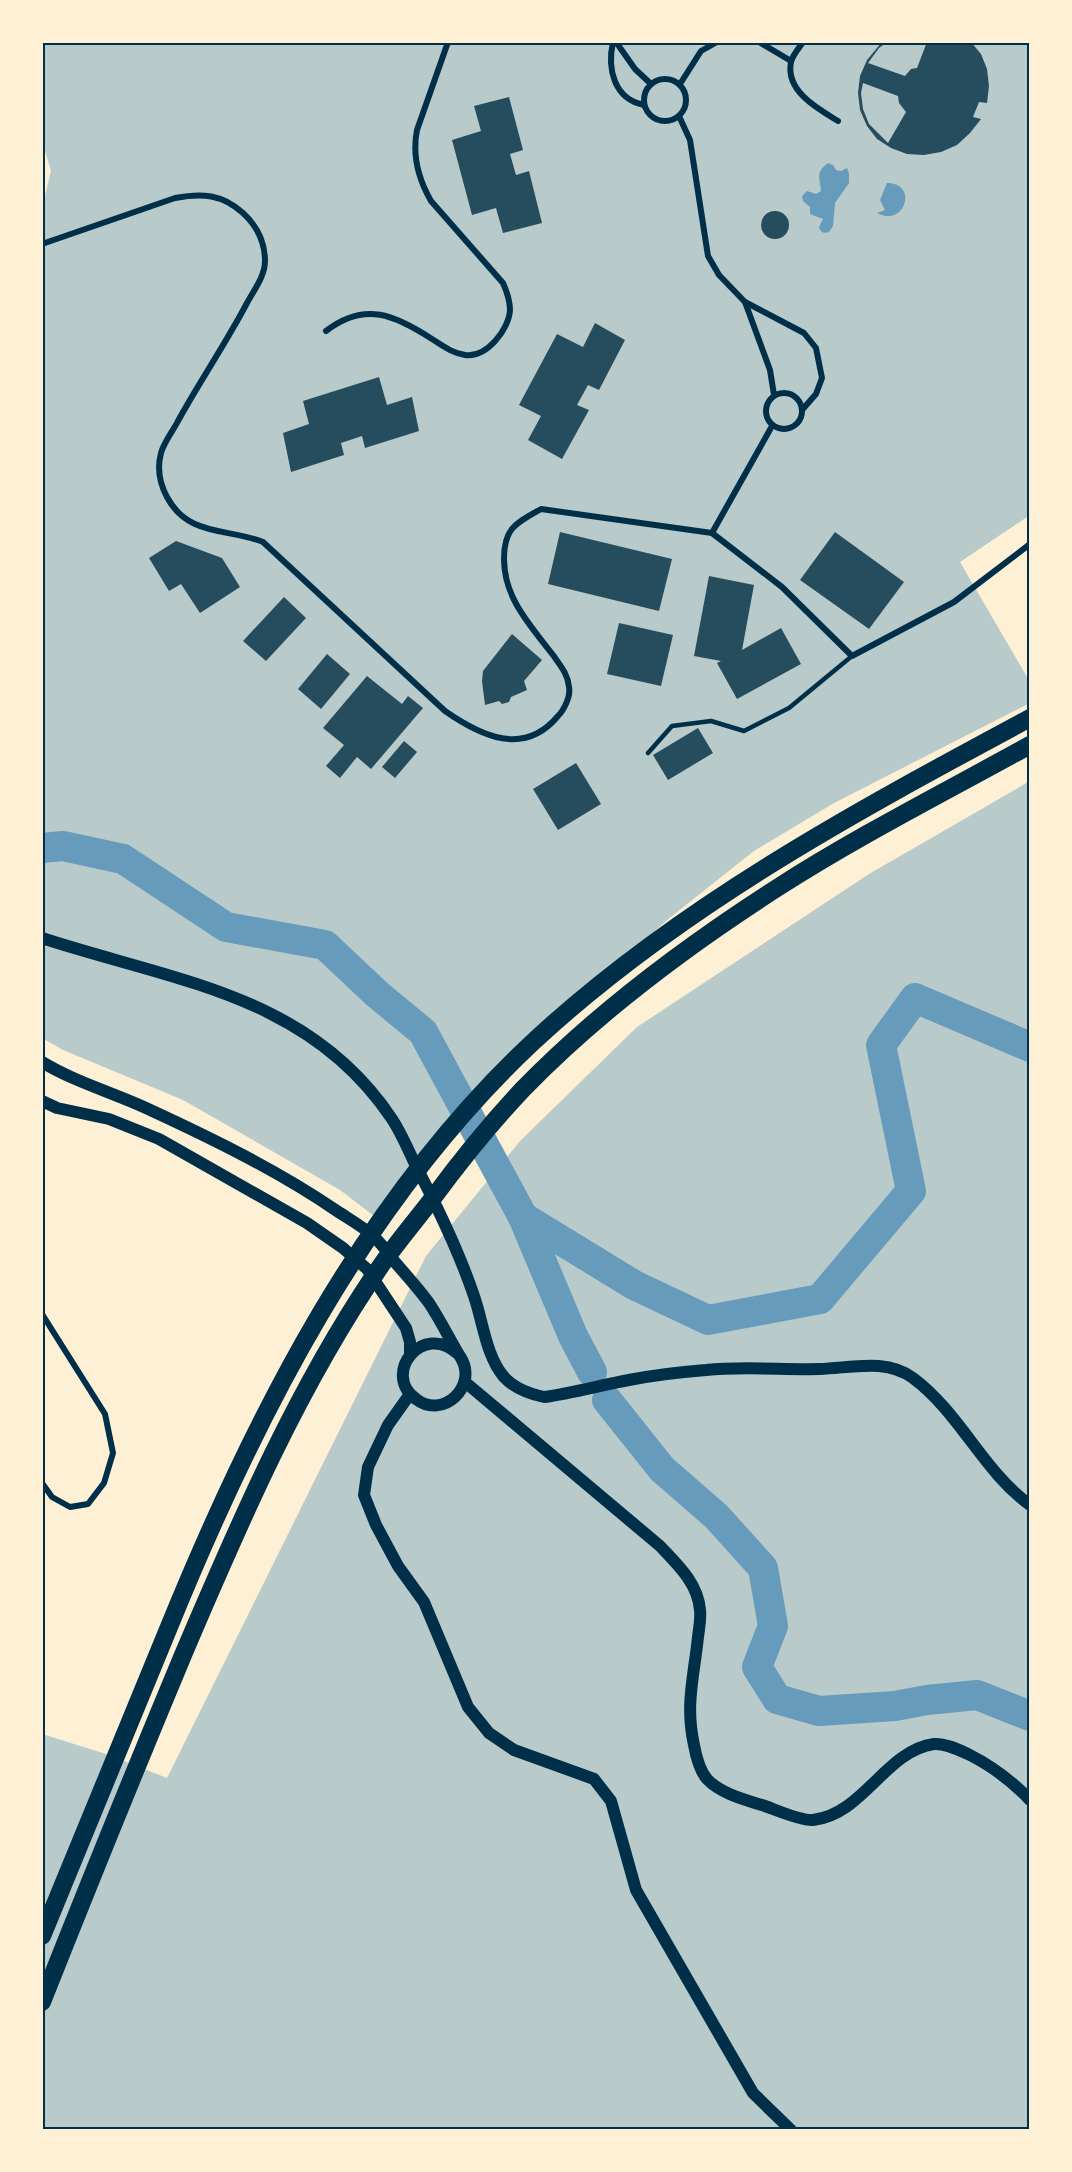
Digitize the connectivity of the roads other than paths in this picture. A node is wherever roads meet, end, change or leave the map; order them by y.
1 (448, 42) edge
2 (614, 42) edge
3 (717, 42) edge
4 (759, 42) edge
5 (803, 42) edge
6 (791, 61) junction
7 (651, 84) junction
8 (680, 84) junction
9 (644, 105) junction
10 (679, 116) junction
11 (838, 121) dead end
12 (42, 244) edge
13 (745, 302) junction
14 (326, 331) dead end
15 (774, 395) junction
16 (802, 410) junction
17 (772, 426) junction
18 (712, 532) junction
19 (1030, 544) edge
20 (852, 656) junction
21 (1030, 718) edge
22 (1030, 745) edge
23 (648, 753) dead end
24 (42, 938) edge
25 (42, 1062) edge
26 (42, 1101) edge
27 (42, 1314) edge
28 (410, 1354) junction
29 (458, 1354) junction
30 (465, 1382) junction
31 (410, 1394) junction
32 (42, 1483) edge
33 (1030, 1505) edge
34 (1030, 1800) edge
35 (42, 1936) edge
36 (42, 2002) edge
37 (791, 2130) edge

1 - 14 street
2 - 7 street
2 - 9 street
3 - 8 street
4 - 6 street
5 - 6 street
6 - 11 street
7 - 8 street
7 - 9 street
8 - 10 street
9 - 10 street
10 - 13 street
12 - 18 street
13 - 15 street
13 - 16 street
15 - 16 street
15 - 17 street
16 - 17 street
17 - 18 street
18 - 20 street
19 - 20 street
20 - 23 lane
21 - 35 highway
22 - 36 highway
24 - 33 main road
25 - 29 main road
26 - 28 main road
27 - 32 street
28 - 29 main road
28 - 31 main road
29 - 30 main road
30 - 31 main road
30 - 34 main road
31 - 37 main road

